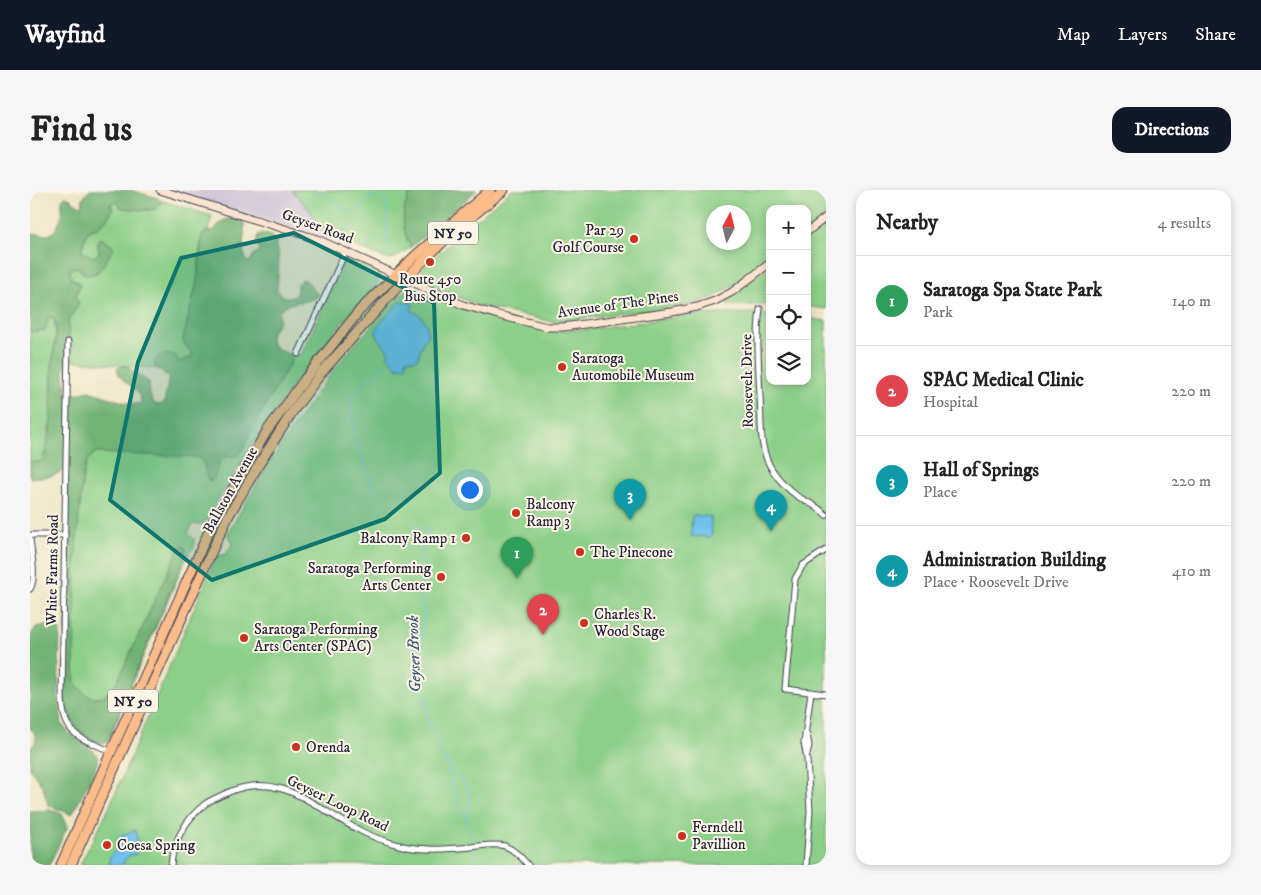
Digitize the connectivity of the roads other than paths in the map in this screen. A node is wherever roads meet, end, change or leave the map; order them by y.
1 (160, 190) edge
2 (490, 190) edge
3 (504, 190) edge
4 (826, 217) edge
5 (811, 229) edge
6 (346, 250) junction
7 (766, 266) edge
8 (401, 277) junction
9 (760, 309) dead end
10 (68, 342) dead end
11 (298, 354) dead end
12 (826, 515) edge
13 (65, 535) junction
14 (30, 537) edge
15 (826, 550) edge
16 (30, 589) edge
17 (811, 692) junction
18 (826, 694) edge
19 (111, 751) junction
20 (124, 758) junction
21 (61, 865) edge
22 (71, 865) edge
23 (171, 865) edge
24 (528, 865) edge
25 (806, 865) edge

1 - 6 street, Geyser Road
2 - 8 highway, Ballston Avenue / NY 50
3 - 8 highway, Ballston Avenue / NY 50
4 - 5 street
6 - 8 street, Geyser Road
6 - 11 street
7 - 8 street, Avenue of The Pines
8 - 19 highway, Ballston Avenue / NY 50
8 - 20 highway, Ballston Avenue / NY 50
9 - 12 street, Roosevelt Drive
10 - 13 street, White Farms Road
13 - 14 street
13 - 19 street, White Farms Road
14 - 16 street
15 - 17 street
17 - 18 street
17 - 25 street
19 - 20 street, White Farms Road
19 - 21 highway, Ballston Avenue / NY 50
20 - 22 highway, Ballston Avenue / NY 50
23 - 24 street, Geyser Loop Road

